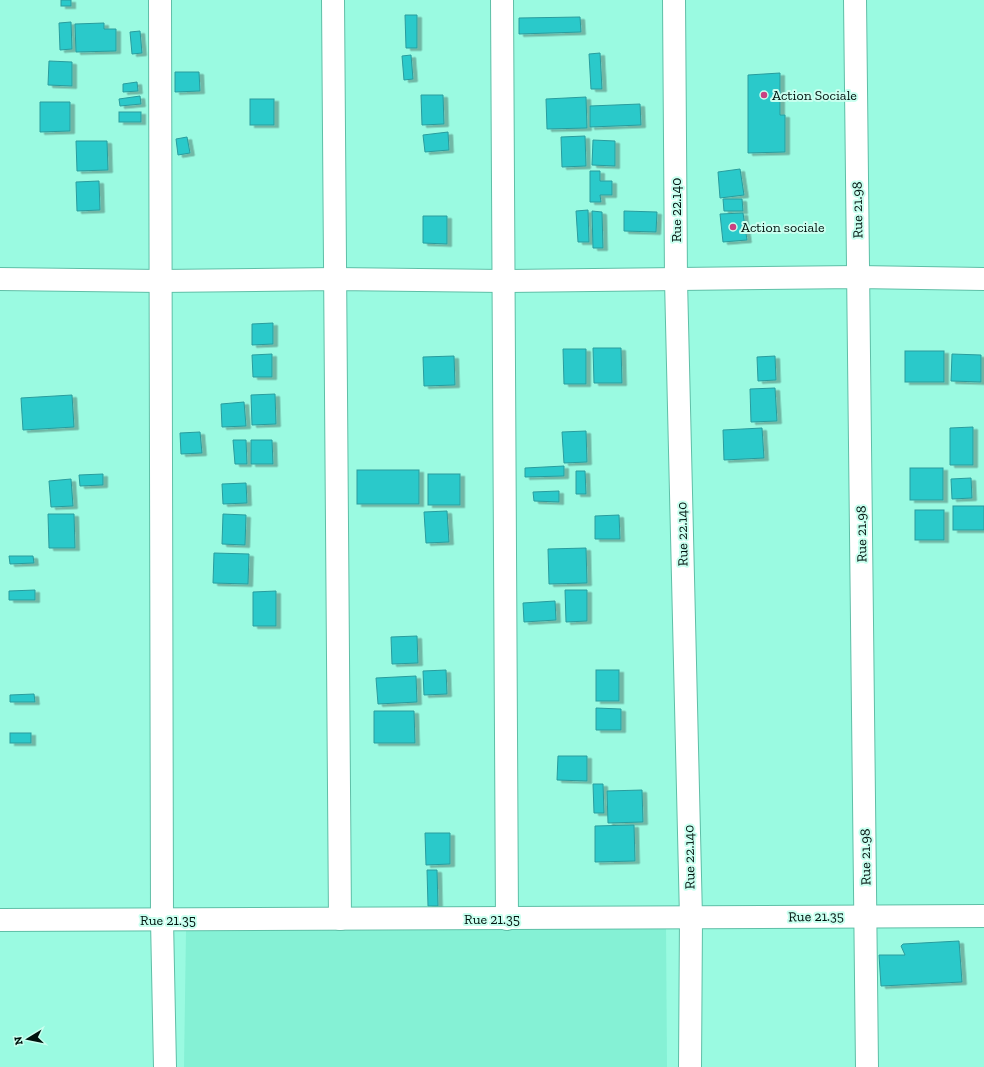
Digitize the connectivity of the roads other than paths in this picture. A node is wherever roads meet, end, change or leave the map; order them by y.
1 (160, 0) edge
2 (333, 0) edge
3 (502, 0) edge
4 (674, 0) edge
5 (855, 0) edge
6 (858, 277) junction
7 (0, 279) edge
8 (335, 279) junction
9 (984, 279) edge
10 (676, 280) junction
11 (160, 281) junction
12 (503, 281) junction
13 (866, 916) junction
14 (984, 916) edge
15 (691, 918) junction
16 (340, 919) junction
17 (506, 919) junction
18 (0, 920) edge
19 (162, 920) junction
20 (165, 1067) edge
21 (690, 1067) edge
22 (867, 1067) edge

1 - 11 street
2 - 8 street
3 - 12 street
4 - 10 street, Rue 22.140
5 - 6 street, Rue 21.98
6 - 9 street
6 - 10 street
6 - 13 street, Rue 21.98
7 - 11 street
8 - 11 street
8 - 12 street
8 - 16 street
10 - 12 street
10 - 15 street, Rue 22.140
11 - 19 street
12 - 17 street
13 - 14 street, Rue 21.35
13 - 15 street, Rue 21.35
13 - 22 street, Rue 21.98
15 - 17 street, Rue 21.35
15 - 21 street, Rue 22.140
16 - 17 street, Rue 21.35
16 - 19 street, Rue 21.35
18 - 19 street, Rue 21.35
19 - 20 street

